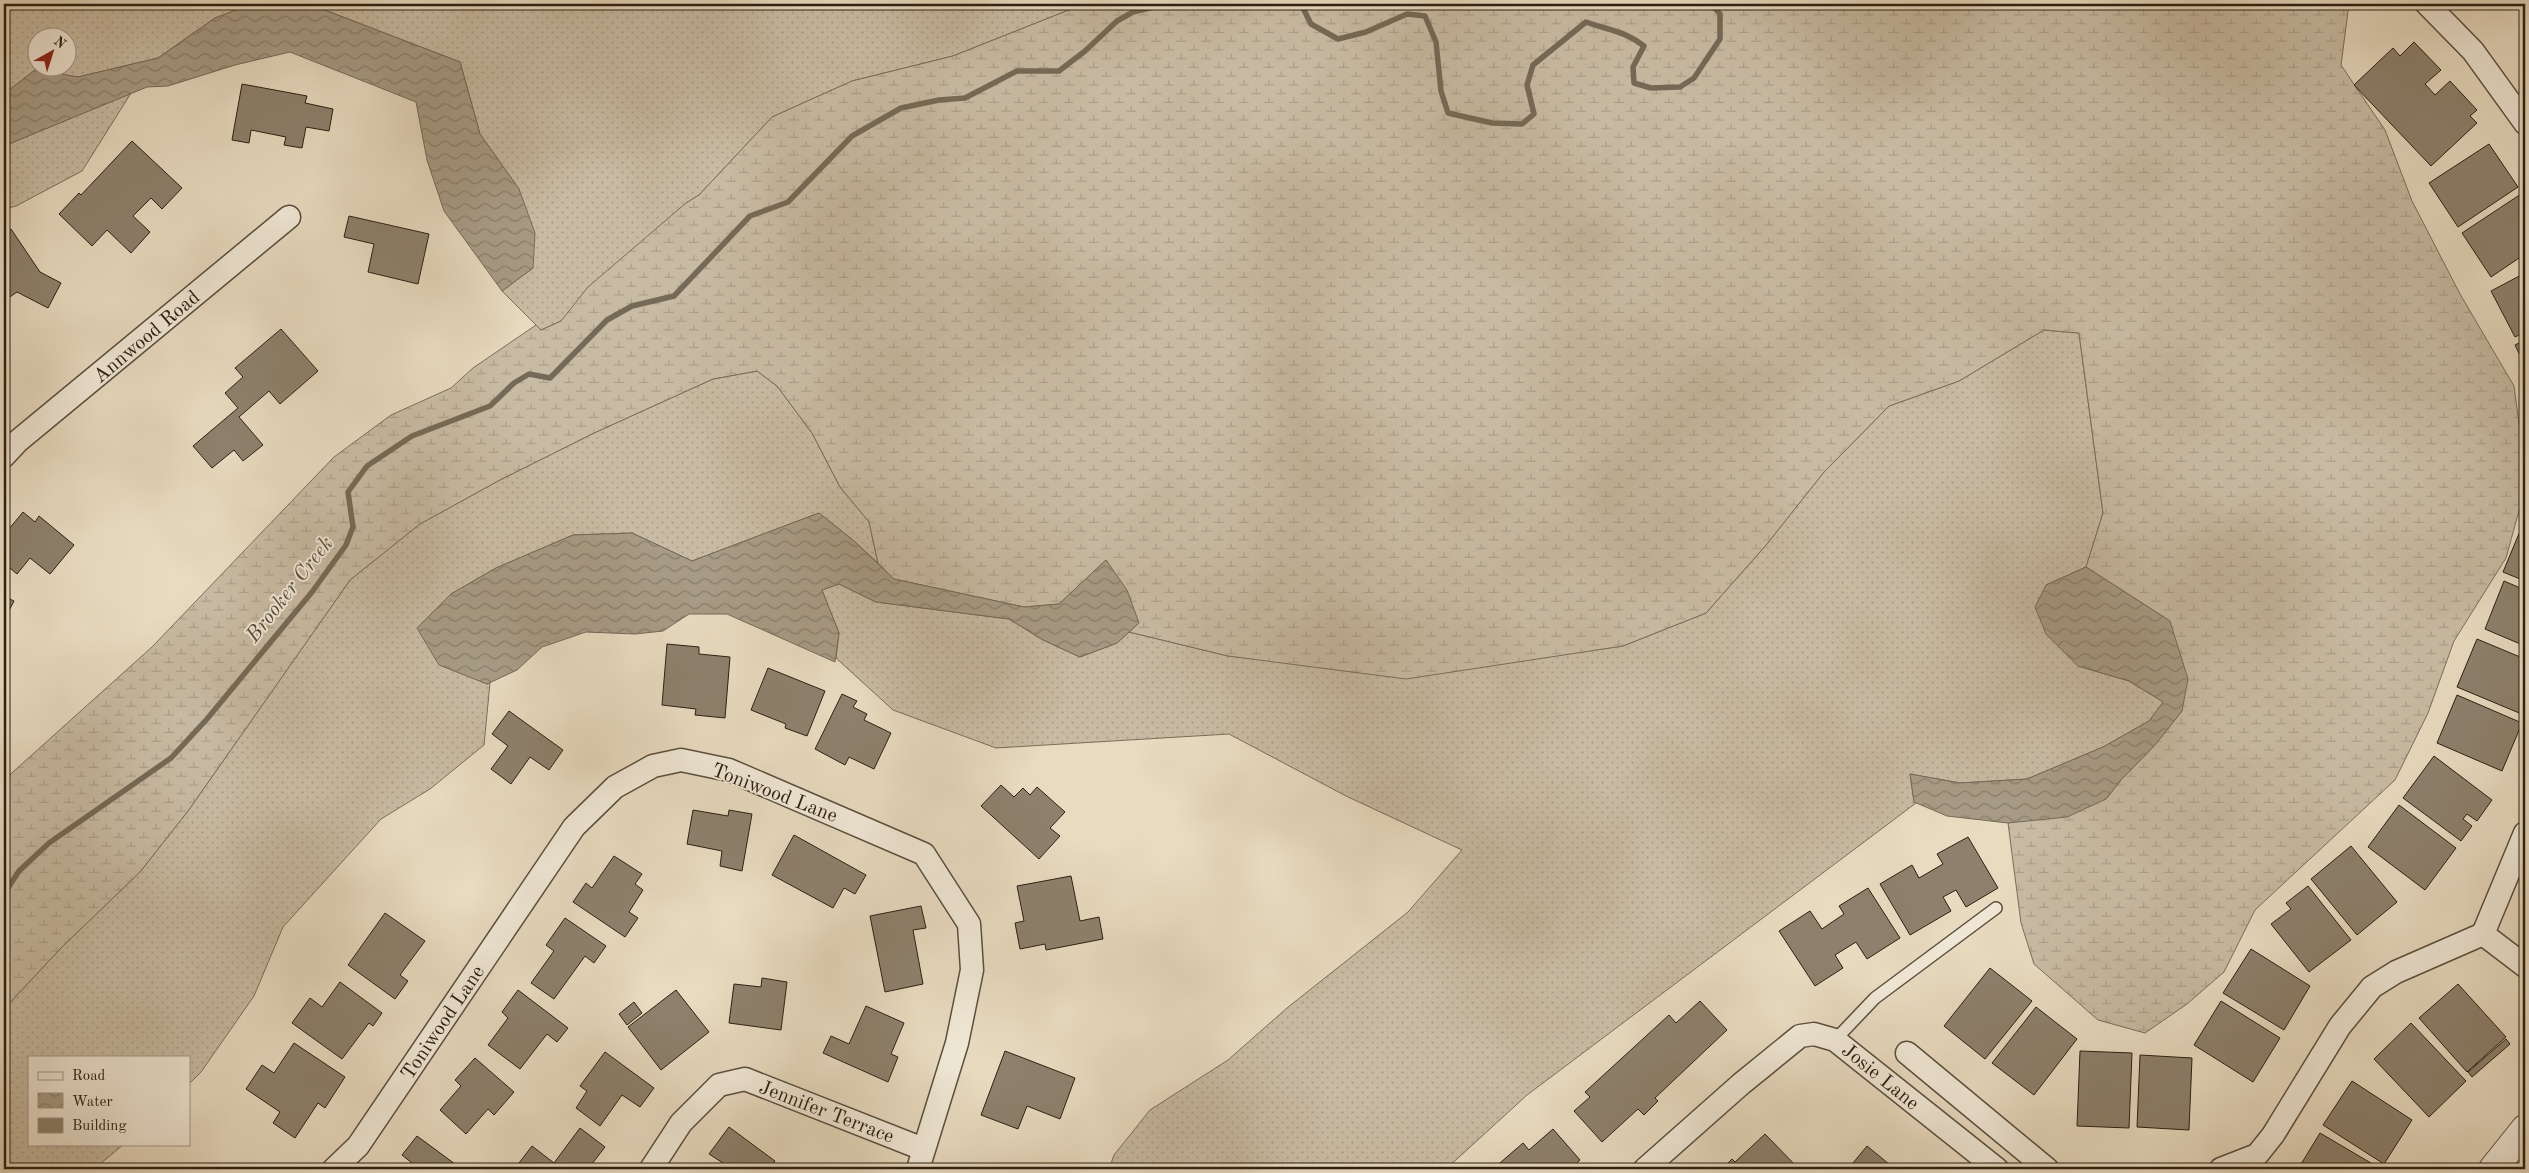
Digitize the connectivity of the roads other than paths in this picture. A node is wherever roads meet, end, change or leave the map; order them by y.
1 (2426, 4) edge
2 (2525, 123) edge
3 (289, 217) dead end
4 (8, 442) edge
5 (2525, 833) edge
6 (1996, 908) dead end
7 (2483, 934) junction
8 (2525, 966) edge
9 (1835, 1040) junction
10 (1907, 1052) dead end
11 (2525, 1130) edge
12 (921, 1159) edge
13 (334, 1169) edge
14 (650, 1169) edge
15 (1645, 1169) edge
16 (1997, 1169) edge
17 (2047, 1169) edge
18 (2221, 1169) edge
19 (2493, 1169) edge

1 - 2 street
3 - 4 street, Annwood Road
5 - 7 street
6 - 9 lane
7 - 8 street
7 - 18 street
9 - 15 street, Josie Lane
9 - 16 street, Josie Lane
10 - 17 street
11 - 19 street
12 - 13 street, Toniwood Lane
12 - 14 street, Jennifer Terrace

